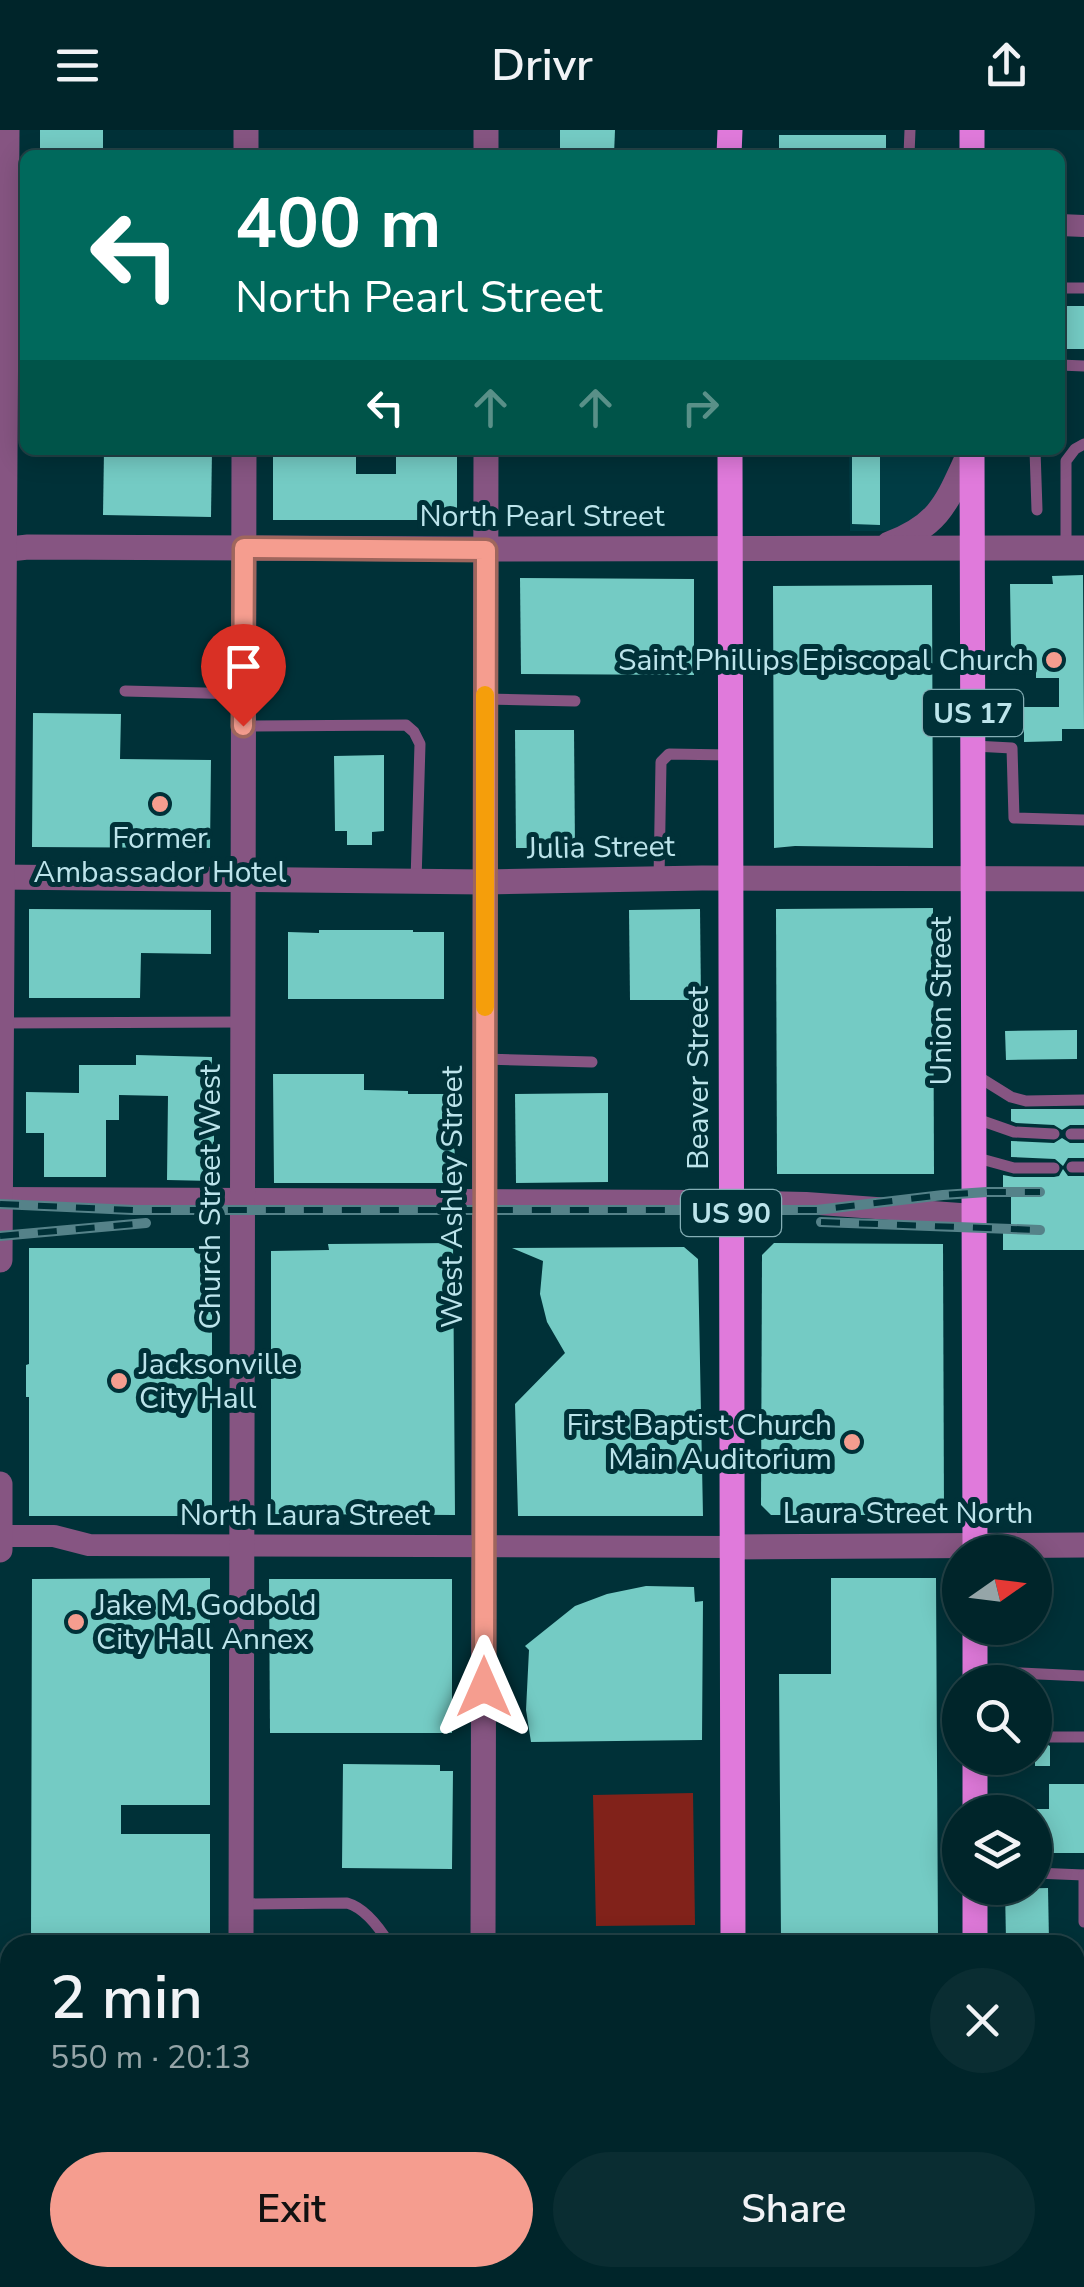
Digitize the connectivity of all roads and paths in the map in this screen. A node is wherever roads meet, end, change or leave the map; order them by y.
1 (7, 130) edge
2 (16, 222) edge
3 (1084, 444) edge
4 (244, 455) edge
5 (486, 455) edge
6 (730, 455) edge
7 (969, 455) edge
8 (971, 455) edge
9 (1036, 455) edge
10 (1037, 510) dead end
11 (244, 548) junction
12 (730, 548) junction
13 (878, 548) junction
14 (973, 548) junction
15 (1075, 548) edge
16 (2, 550) edge
17 (486, 550) junction
18 (125, 691) dead end
19 (243, 694) junction
20 (485, 699) junction
21 (575, 700) dead end
22 (243, 726) junction
23 (974, 746) junction
24 (730, 755) junction
25 (1084, 820) edge
26 (2, 877) edge
27 (730, 878) junction
28 (974, 878) junction
29 (1084, 878) edge
30 (659, 879) junction
31 (242, 880) junction
32 (416, 881) junction
33 (485, 882) junction
34 (242, 1022) junction
35 (3, 1023) junction
36 (484, 1059) junction
37 (592, 1062) dead end
38 (974, 1074) junction
39 (1084, 1100) edge
40 (974, 1118) junction
41 (1054, 1134) dead end
42 (974, 1157) junction
43 (1054, 1168) dead end
44 (1, 1198) edge
45 (242, 1200) junction
46 (484, 1201) junction
47 (731, 1201) junction
48 (974, 1215) junction
49 (0, 1260) edge
50 (0, 1484) edge
51 (974, 1535) edge
52 (0, 1536) edge
53 (1084, 1545) edge
54 (242, 1546) junction
55 (484, 1546) junction
56 (1052, 1546) edge
57 (732, 1547) junction
58 (942, 1549) edge
59 (0, 1550) edge
60 (1052, 1676) edge
61 (1084, 1676) edge
62 (1084, 1737) edge
63 (1052, 1738) edge
64 (1052, 1874) edge
65 (1084, 1875) edge
66 (241, 1904) junction
67 (975, 1905) edge
68 (1084, 1922) edge
69 (241, 1935) edge
70 (384, 1935) edge
71 (483, 1935) edge
72 (733, 1935) edge
73 (976, 1935) edge

1 - 2 street
2 - 16 street
3 - 15 lane
4 - 11 street, Church Street West
5 - 17 street, West Ashley Street
6 - 12 main road, Beaver Street / US 90
7 - 13 street
8 - 14 main road, Union Street / US 17
9 - 10 lane
11 - 16 street, North Pearl Street
11 - 17 street, North Pearl Street
11 - 19 street, Church Street West
12 - 13 street, North Pearl Street
12 - 17 street, North Pearl Street
12 - 24 main road, Beaver Street / US 90
13 - 14 street, North Pearl Street
14 - 15 street, North Pearl Street
14 - 23 main road, Union Street / US 17
16 - 26 street
17 - 20 street, West Ashley Street
18 - 19 lane
19 - 22 street, Church Street West
20 - 21 lane
20 - 33 street, West Ashley Street
22 - 31 street, Church Street West
22 - 32 lane
23 - 25 lane
23 - 28 main road, Union Street / US 17
24 - 27 main road, Beaver Street / US 90
24 - 30 lane
26 - 31 street, Julia Street
26 - 35 street
27 - 28 street, Julia Street
27 - 30 street, Julia Street
27 - 47 main road, Beaver Street / US 90
28 - 29 street, Julia Street
28 - 38 main road, Union Street / US 17
30 - 33 street, Julia Street
31 - 32 street, Julia Street
31 - 34 street, Church Street West
32 - 33 street, Julia Street
33 - 36 street, West Ashley Street
34 - 35 lane
34 - 45 street, Church Street West
35 - 44 street
36 - 37 lane
36 - 46 street, West Ashley Street
38 - 39 lane
38 - 40 main road, Union Street / US 17
40 - 41 lane
40 - 42 main road, Union Street / US 17
42 - 43 lane
42 - 48 main road, Union Street / US 17
44 - 45 street
44 - 49 street
45 - 46 street
45 - 54 street, Church Street West
46 - 47 street
46 - 55 street, West Ashley Street
47 - 48 street
47 - 57 main road, Beaver Street / US 90
48 - 51 main road, Union Street / US 17
50 - 52 street
52 - 54 street, North Laura Street
52 - 59 street
53 - 56 street, Laura Street North
54 - 55 street, North Laura Street
54 - 66 street, Church Street West
55 - 57 street, North Laura Street
55 - 71 street, West Ashley Street
57 - 58 street, Laura Street North
57 - 72 main road, Beaver Street / US 90
60 - 61 lane
62 - 63 lane
64 - 65 lane
65 - 68 lane
66 - 69 street, Church Street West
66 - 70 lane
67 - 73 main road

